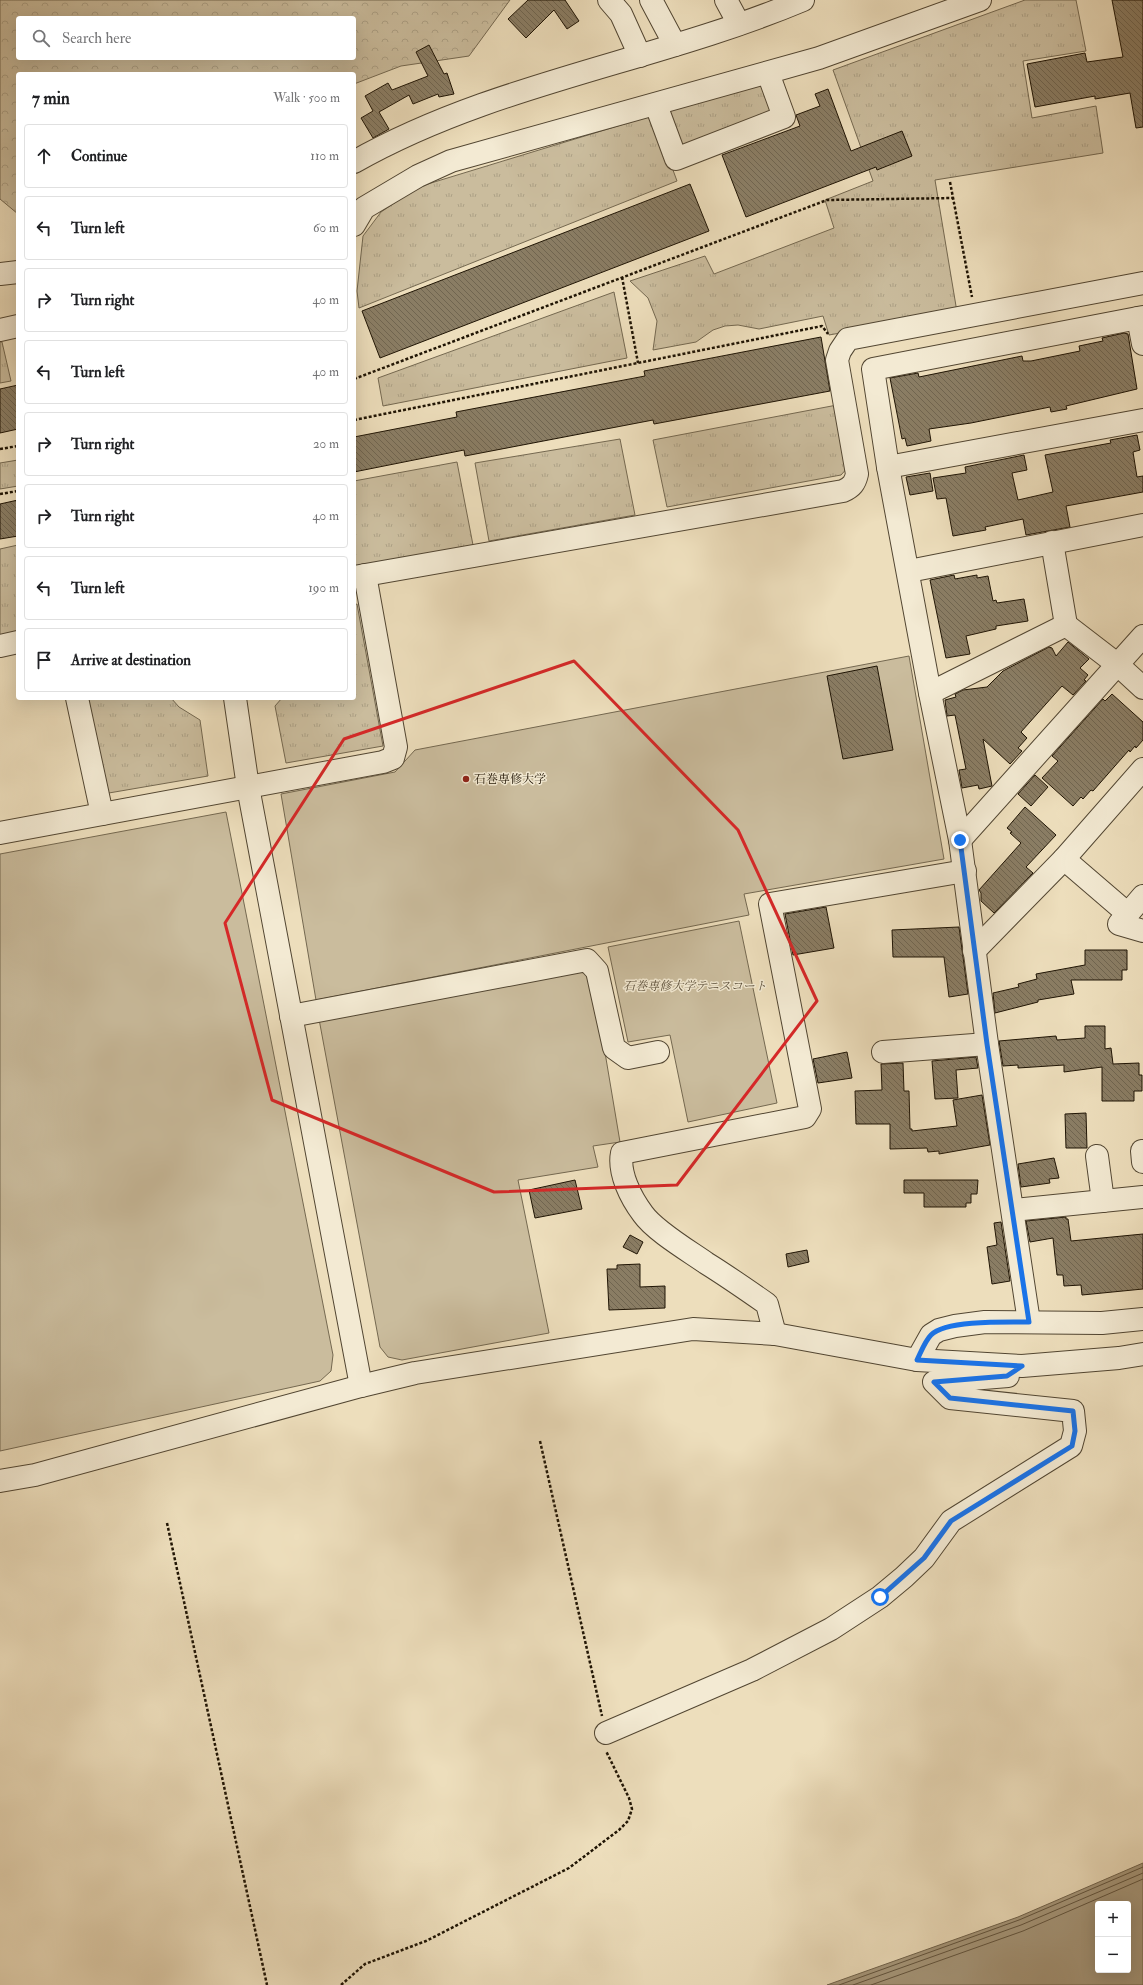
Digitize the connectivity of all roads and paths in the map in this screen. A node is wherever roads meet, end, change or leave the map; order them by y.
1 (609, 0) edge
2 (651, 0) edge
3 (726, 0) edge
4 (803, 0) edge
5 (980, 0) edge
6 (739, 24) junction
7 (675, 45) junction
8 (640, 56) junction
9 (768, 73) junction
10 (656, 105) junction
11 (356, 161) edge
12 (950, 182) dead end
13 (954, 198) junction
14 (356, 222) edge
15 (16, 272) edge
16 (0, 274) edge
17 (622, 277) junction
18 (1143, 283) edge
19 (976, 315) junction
20 (1140, 317) edge
21 (16, 326) edge
22 (0, 330) edge
23 (1143, 344) edge
24 (840, 351) junction
25 (638, 363) junction
26 (356, 378) edge
27 (356, 420) edge
28 (1143, 420) edge
29 (16, 446) edge
30 (0, 449) edge
31 (888, 467) junction
32 (16, 491) edge
33 (0, 494) edge
34 (1143, 525) edge
35 (1052, 542) junction
36 (909, 572) junction
37 (359, 576) edge
38 (1066, 625) junction
39 (1143, 636) edge
40 (16, 642) edge
41 (0, 646) edge
42 (1118, 665) junction
43 (1143, 688) edge
44 (930, 693) junction
45 (77, 700) edge
46 (235, 700) edge
47 (1143, 769) edge
48 (248, 787) junction
49 (102, 814) junction
50 (0, 833) edge
51 (960, 840) junction
52 (1064, 859) junction
53 (965, 871) junction
54 (1143, 896) edge
55 (1128, 914) junction
56 (1143, 931) edge
57 (974, 951) junction
58 (291, 1016) junction
59 (987, 1044) junction
60 (658, 1052) dead end
61 (883, 1052) dead end
62 (1097, 1156) dead end
63 (1143, 1197) edge
64 (1103, 1201) junction
65 (1013, 1210) junction
66 (1143, 1319) edge
67 (1029, 1322) junction
68 (775, 1334) junction
69 (1143, 1354) edge
70 (917, 1360) junction
71 (1022, 1366) junction
72 (361, 1386) junction
73 (540, 1441) dead end
74 (0, 1481) edge
75 (167, 1523) dead end
76 (606, 1733) junction
77 (268, 1985) edge
78 (341, 1985) edge

1 - 8 street
2 - 7 street
3 - 6 street
4 - 6 street
5 - 9 street
6 - 7 street
7 - 8 street
8 - 11 street
9 - 10 street
9 - 10 street
10 - 14 street
12 - 13 path
13 - 17 path
13 - 19 path
15 - 16 street
17 - 25 path
17 - 26 path
18 - 19 street
19 - 24 street
20 - 23 street
20 - 31 street
21 - 22 street
24 - 25 path
24 - 37 street
25 - 27 path
28 - 31 street
29 - 30 path
31 - 36 street
32 - 33 path
34 - 35 street
35 - 36 street
35 - 38 street
36 - 44 street
37 - 48 street
38 - 42 street
38 - 44 street
39 - 42 street
40 - 41 street
42 - 43 street
42 - 51 street
44 - 51 street
45 - 49 street
46 - 48 street
47 - 52 street
48 - 49 street
48 - 58 street
49 - 50 street
51 - 53 street
52 - 55 street
52 - 57 street
53 - 57 street
53 - 68 street
54 - 55 street
55 - 56 street
57 - 59 street
58 - 60 street
58 - 72 street
59 - 61 street
59 - 65 street
62 - 64 street
63 - 64 street
64 - 65 street
65 - 67 street
66 - 67 street
67 - 70 street
68 - 70 street
68 - 72 street
69 - 71 street
70 - 71 street
71 - 76 street
72 - 74 street
73 - 76 path
75 - 77 path
76 - 78 path

